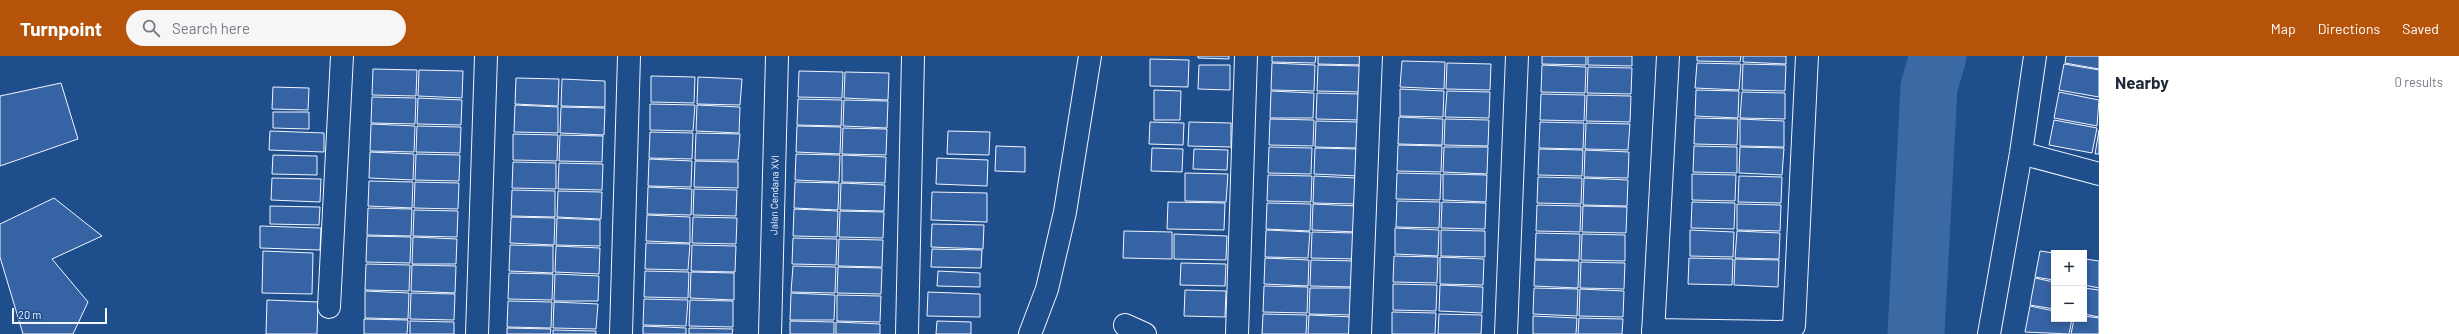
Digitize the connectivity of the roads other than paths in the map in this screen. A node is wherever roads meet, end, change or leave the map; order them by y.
1 (342, 56) edge
2 (486, 56) edge
3 (629, 56) edge
4 (777, 56) edge
5 (913, 56) edge
6 (1090, 56) edge
7 (1246, 56) edge
8 (1371, 56) edge
9 (1517, 56) edge
10 (1668, 56) edge
11 (1807, 56) edge
12 (2035, 56) edge
13 (2021, 153) junction
14 (2099, 174) edge
15 (329, 307) dead end
16 (1653, 332) edge
17 (477, 334) edge
18 (621, 334) edge
19 (770, 334) edge
20 (907, 334) edge
21 (1030, 334) edge
22 (1237, 334) edge
23 (1360, 334) edge
24 (1506, 334) edge
25 (1989, 334) edge

1 - 15 street
2 - 17 street
3 - 18 street
4 - 19 street, Jalan Cendana XVI
5 - 20 street
6 - 21 street
7 - 22 street
8 - 23 street
9 - 24 street
10 - 16 street
11 - 16 street
12 - 13 street
13 - 14 street
13 - 25 street

